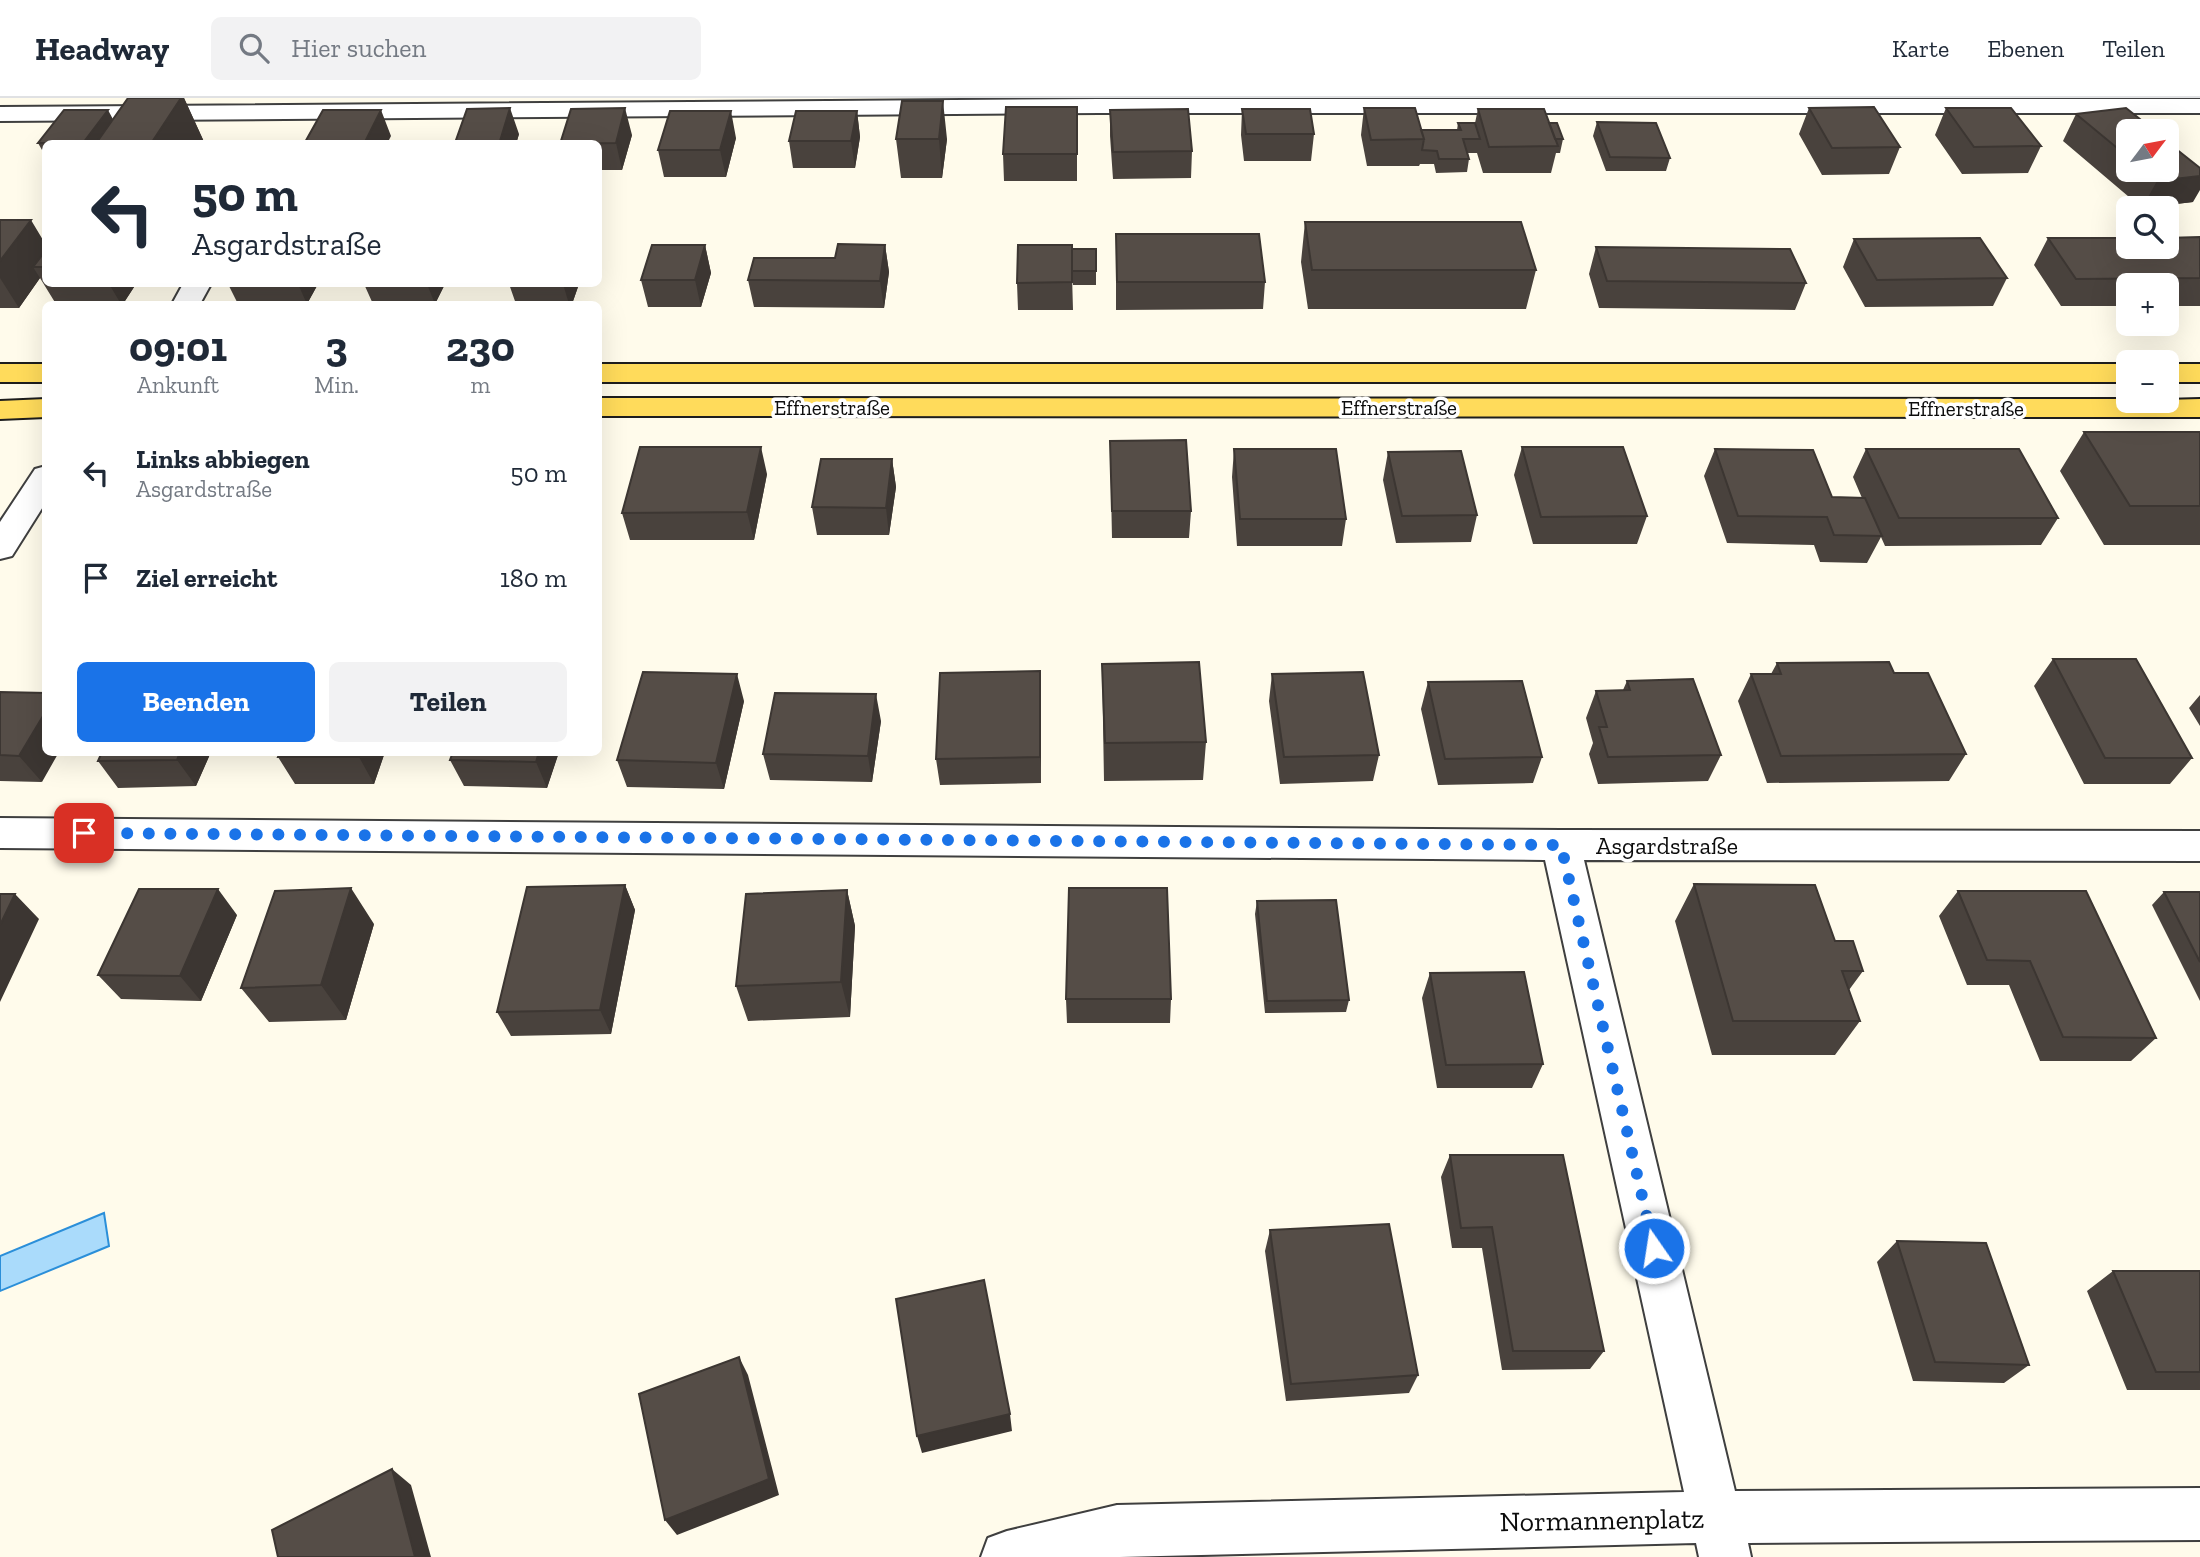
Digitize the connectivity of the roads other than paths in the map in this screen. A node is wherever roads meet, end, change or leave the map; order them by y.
1 (1099, 102) edge
2 (2155, 102) edge
3 (2200, 106) edge
4 (0, 114) edge
5 (292, 114) edge
6 (2190, 130) dead end
7 (0, 373) edge
8 (42, 373) edge
9 (602, 373) edge
10 (2116, 373) edge
11 (2179, 373) edge
12 (2200, 373) edge
13 (602, 407) edge
14 (42, 408) edge
15 (2200, 408) edge
16 (0, 410) edge
17 (42, 482) edge
18 (0, 548) edge
19 (0, 833) edge
20 (1561, 845) junction
21 (2200, 846) edge
22 (2200, 1514) edge
23 (1721, 1537) edge
24 (1007, 1557) edge

1 - 2 street
1 - 5 street
2 - 3 street
2 - 6 street
4 - 5 street
7 - 8 main road
9 - 10 main road, Effnerstraße
11 - 12 main road
13 - 15 main road, Effnerstraße
14 - 16 main road
17 - 18 street
19 - 20 street, Asgardstraße
20 - 21 street, Asgardstraße
20 - 23 street
22 - 23 street, Normannenplatz
23 - 24 street, Normannenplatz

